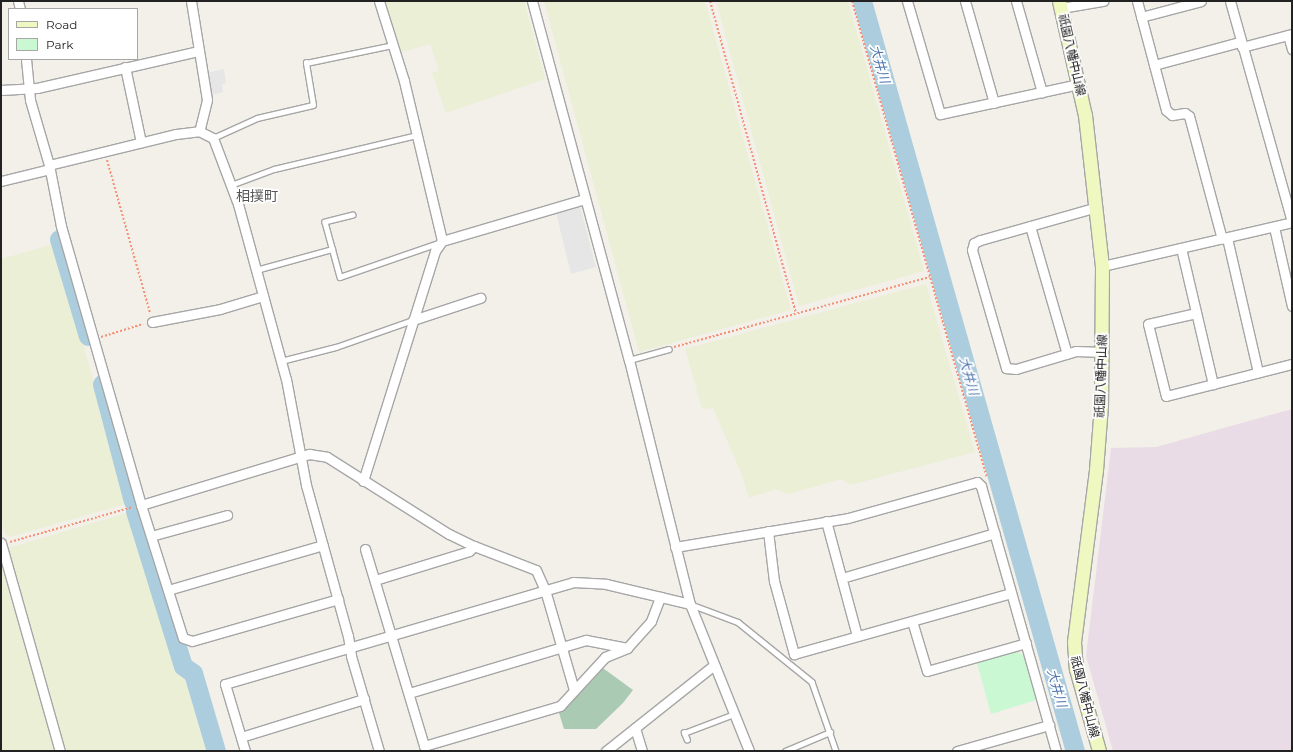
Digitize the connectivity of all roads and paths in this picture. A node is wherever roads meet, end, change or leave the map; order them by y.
1 (191, 1) edge
2 (379, 1) edge
3 (532, 1) edge
4 (710, 1) edge
5 (852, 1) edge
6 (907, 1) edge
7 (965, 1) edge
8 (1016, 1) edge
9 (1103, 1) edge
10 (1137, 1) edge
11 (1201, 1) edge
12 (1230, 1) edge
13 (1060, 5) edge
14 (1141, 16) junction
15 (1290, 34) edge
16 (1241, 44) junction
17 (393, 45) junction
18 (1292, 49) edge
19 (199, 51) junction
20 (26, 60) edge
21 (1154, 65) junction
22 (125, 67) junction
23 (1079, 84) junction
24 (28, 88) junction
25 (1, 90) edge
26 (1042, 92) junction
27 (994, 103) junction
28 (199, 131) junction
29 (417, 135) junction
30 (213, 138) junction
31 (141, 142) junction
32 (105, 151) junction
33 (49, 167) junction
34 (1, 181) edge
35 (230, 185) junction
36 (585, 199) junction
37 (1097, 207) junction
38 (353, 214) dead end
39 (1292, 222) edge
40 (1030, 226) junction
41 (1274, 227) junction
42 (1224, 238) junction
43 (442, 242) junction
44 (1181, 248) junction
45 (332, 249) junction
46 (1102, 266) junction
47 (256, 270) junction
48 (930, 277) junction
49 (263, 296) junction
50 (480, 298) dead end
51 (1292, 306) edge
52 (796, 313) junction
53 (1196, 313) junction
54 (413, 320) junction
55 (152, 322) junction
56 (95, 339) junction
57 (669, 349) joint
58 (1103, 352) junction
59 (1067, 354) junction
60 (629, 360) junction
61 (281, 361) junction
62 (1292, 364) edge
63 (1258, 372) junction
64 (1213, 384) junction
65 (300, 457) junction
66 (363, 481) junction
67 (988, 483) dead end
68 (141, 505) junction
69 (227, 515) dead end
70 (826, 521) junction
71 (768, 531) junction
72 (995, 533) junction
73 (151, 536) junction
74 (1, 543) edge
75 (323, 545) junction
76 (474, 546) junction
77 (675, 547) junction
78 (365, 549) dead end
79 (842, 578) junction
80 (374, 580) junction
81 (168, 590) junction
82 (545, 590) junction
83 (1011, 593) junction
84 (660, 597) junction
85 (338, 599) junction
86 (690, 604) junction
87 (912, 621) junction
88 (391, 634) junction
89 (857, 636) junction
90 (1026, 643) junction
91 (350, 647) junction
92 (562, 648) junction
93 (628, 648) junction
94 (794, 654) junction
95 (788, 662) junction
96 (714, 664) junction
97 (574, 690) junction
98 (409, 693) junction
99 (364, 700) junction
100 (734, 714) junction
101 (1049, 725) junction
102 (635, 728) junction
103 (830, 732) junction
104 (240, 737) junction
105 (687, 740) dead end
106 (60, 751) edge
107 (245, 751) edge
108 (379, 751) edge
109 (606, 751) edge
110 (642, 751) edge
111 (749, 751) edge
112 (785, 751) edge
113 (836, 751) edge
114 (957, 751) edge
115 (1056, 751) edge
116 (1099, 751) edge

1 - 19 street
2 - 17 street
3 - 36 street
4 - 52 path
5 - 48 path
6 - 27 street
7 - 27 street
8 - 26 street
9 - 13 street
10 - 14 street
11 - 14 street
12 - 16 street
13 - 23 main road, 祇園八幡中山線
14 - 21 street
15 - 16 street
15 - 18 street
16 - 21 street
16 - 39 street
17 - 29 street
17 - 30 lane
19 - 22 street
19 - 28 street
20 - 24 street
21 - 42 street
22 - 24 street
22 - 31 street
23 - 26 street
23 - 37 main road, 祇園八幡中山線
24 - 25 street
24 - 33 street
26 - 27 street
28 - 30 street
28 - 31 street
29 - 35 lane
29 - 43 street
30 - 35 street
31 - 32 street
32 - 33 street
32 - 55 path
33 - 34 street
33 - 56 street
35 - 47 street
36 - 43 street
36 - 60 street
37 - 40 street
37 - 46 main road, 祇園八幡中山線
38 - 45 lane
39 - 41 street
40 - 59 street
40 - 59 street
41 - 42 street
41 - 51 street
42 - 44 street
42 - 63 street
43 - 45 lane
43 - 54 street
44 - 46 street
44 - 53 street
45 - 47 lane
46 - 58 main road, 祇園八幡中山線
47 - 49 street
48 - 52 path
48 - 67 path
49 - 55 street
49 - 61 street
50 - 54 street
52 - 57 path
53 - 64 street
53 - 64 street
54 - 61 lane
54 - 66 street
55 - 56 path
56 - 68 street
57 - 60 lane
58 - 59 street
58 - 116 main road, 祇園八幡中山線
60 - 77 street
61 - 65 street
62 - 63 street
63 - 64 street
65 - 66 street
65 - 68 street
65 - 75 street
66 - 76 street
68 - 73 street
68 - 74 path
69 - 73 street
70 - 71 street
70 - 72 street
70 - 79 street
71 - 77 street
71 - 94 street
72 - 79 street
72 - 83 street
73 - 81 street
74 - 106 street
75 - 81 street
75 - 85 street
76 - 80 street
76 - 82 street
77 - 86 street
78 - 80 street
79 - 89 street
80 - 88 street
81 - 85 street
82 - 84 street
82 - 88 street
82 - 92 street
83 - 87 street
83 - 90 street
84 - 86 street
84 - 93 street
85 - 91 street
86 - 95 lane
86 - 96 street
87 - 89 street
87 - 90 street
88 - 91 street
88 - 98 street
89 - 94 street
90 - 101 street
91 - 99 street
91 - 104 street
92 - 93 street
92 - 97 street
92 - 98 street
93 - 97 street
94 - 95 lane
95 - 103 lane
96 - 100 street
96 - 102 street
97 - 98 street
99 - 104 street
99 - 108 street
100 - 105 lane
100 - 111 street
101 - 114 street
101 - 115 street
102 - 109 street
102 - 110 street
103 - 112 lane
103 - 113 lane
104 - 107 street

